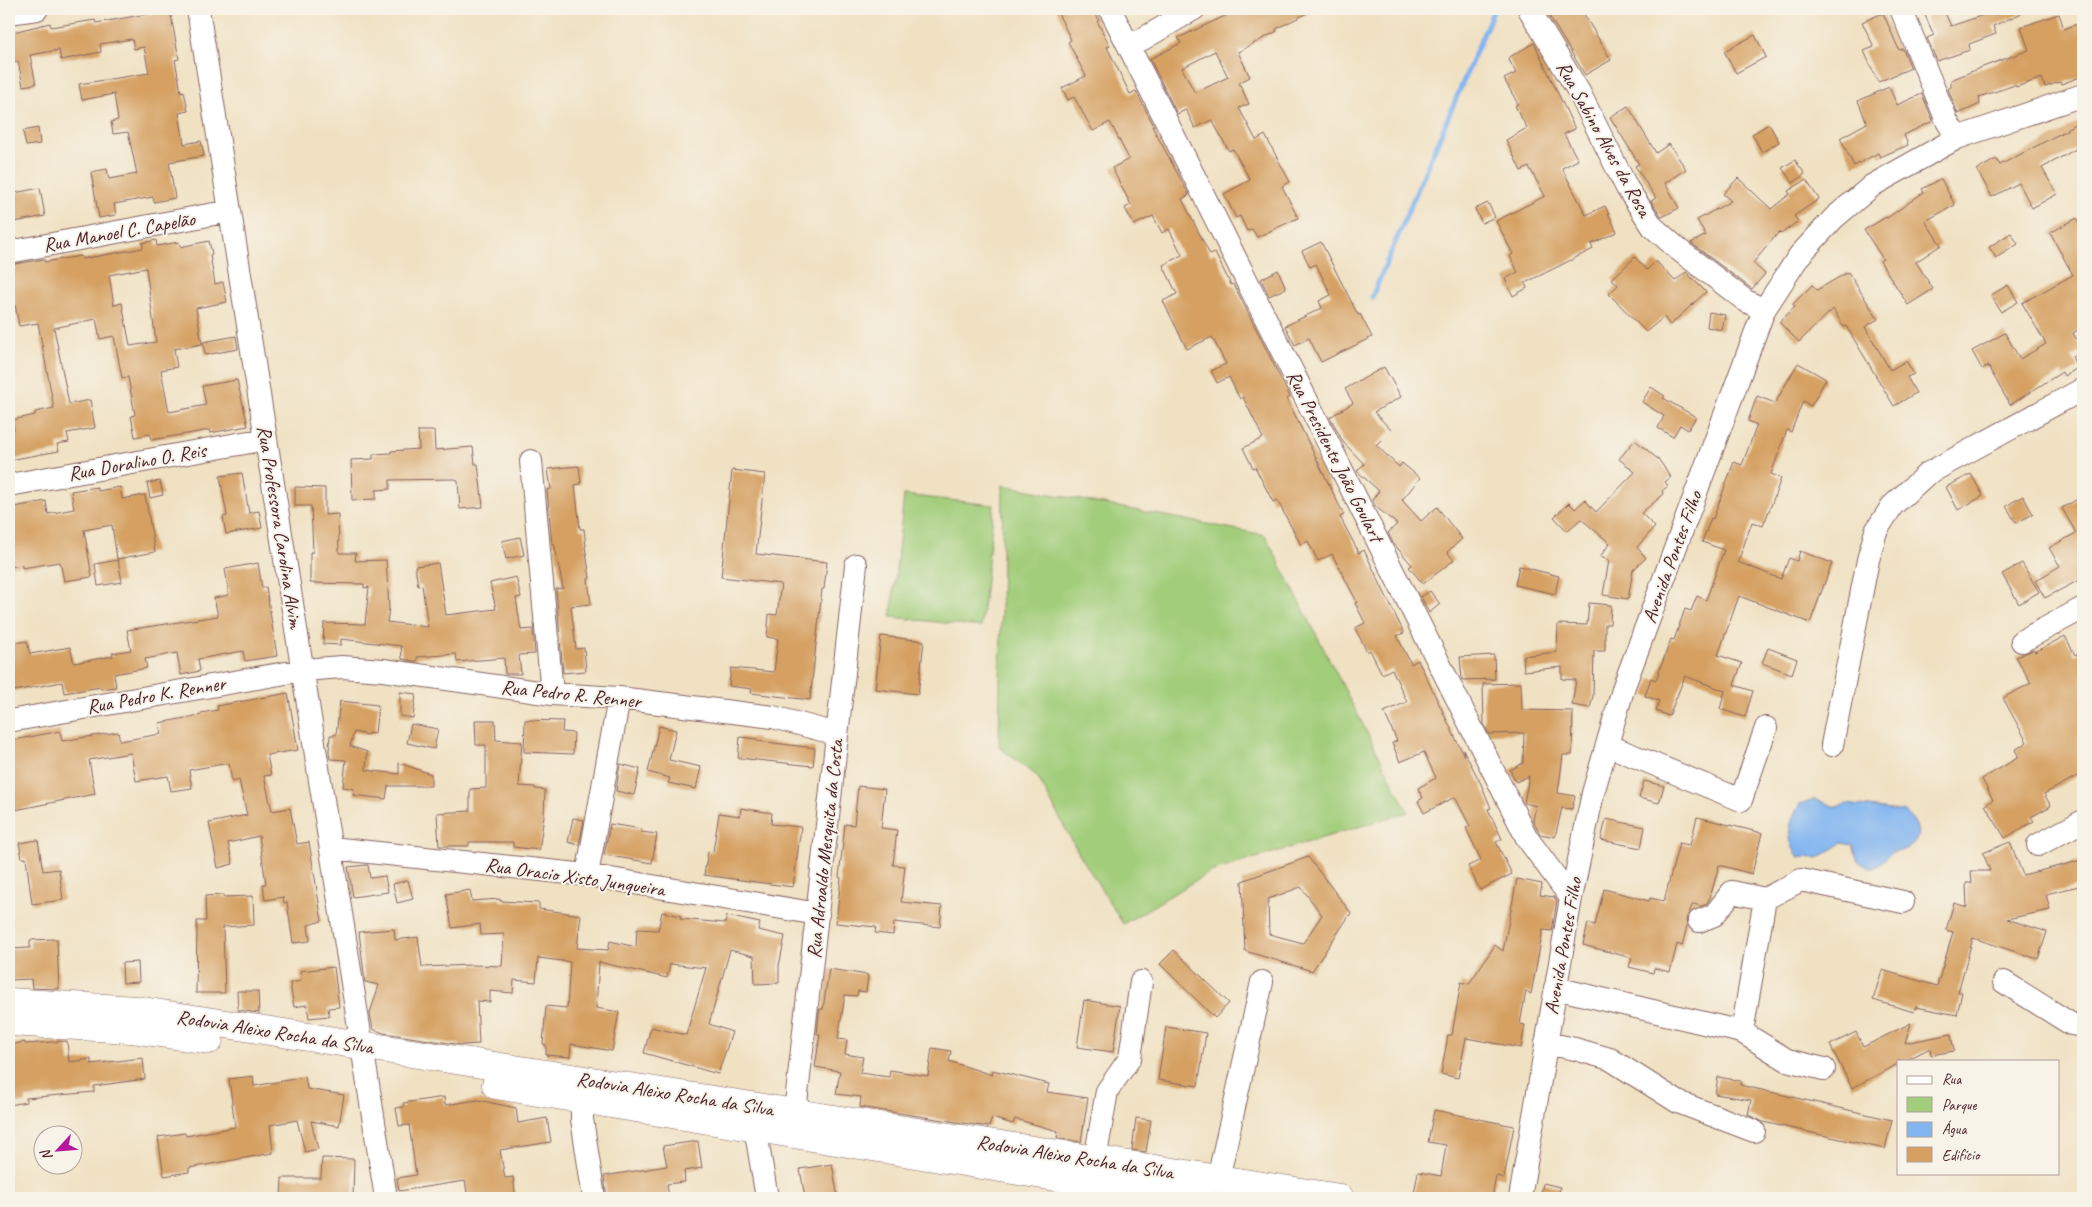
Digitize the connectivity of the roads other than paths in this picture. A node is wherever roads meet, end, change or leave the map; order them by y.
1 (37, 9) edge
2 (198, 9) edge
3 (1110, 9) edge
4 (1194, 9) edge
5 (1529, 9) edge
6 (1901, 9) edge
7 (9, 14) edge
8 (1129, 47) junction
9 (2083, 96) edge
10 (1957, 138) junction
11 (230, 211) junction
12 (9, 252) edge
13 (1764, 310) junction
14 (2083, 389) edge
15 (266, 439) junction
16 (531, 461) dead end
17 (9, 484) edge
18 (856, 565) dead end
19 (2083, 608) edge
20 (2022, 641) dead end
21 (302, 670) junction
22 (552, 694) junction
23 (619, 698) junction
24 (9, 721) edge
25 (1766, 728) dead end
26 (837, 734) junction
27 (1607, 745) junction
28 (1832, 745) dead end
29 (2083, 821) edge
30 (2038, 845) dead end
31 (331, 848) junction
32 (588, 875) junction
33 (1571, 898) junction
34 (1765, 899) junction
35 (1903, 902) dead end
36 (818, 914) junction
37 (1699, 921) dead end
38 (1141, 982) dead end
39 (1262, 982) dead end
40 (2004, 982) dead end
41 (1555, 988) junction
42 (9, 1002) edge
43 (9, 1022) edge
44 (2083, 1026) edge
45 (1742, 1032) junction
46 (1546, 1043) junction
47 (362, 1054) junction
48 (1824, 1069) dead end
49 (582, 1099) junction
50 (756, 1117) junction
51 (794, 1123) junction
52 (1754, 1131) dead end
53 (1095, 1160) junction
54 (1207, 1184) edge
55 (386, 1198) edge
56 (594, 1198) edge
57 (767, 1198) edge
58 (1183, 1198) edge
59 (1340, 1198) edge
60 (1520, 1198) edge

1 - 7 street
2 - 11 street, Rua Professora Carolina Alvim
3 - 8 street, Rua Presidente João Goulart
4 - 8 street
5 - 13 street, Rua Sabino Alves da Rosa
6 - 10 street
8 - 33 street, Rua Presidente João Goulart
9 - 10 street, Avenida Pontes Filho
10 - 13 street, Avenida Pontes Filho
11 - 12 street, Rua Manoel C. Capelão
11 - 15 street, Rua Professora Carolina Alvim
13 - 27 street, Avenida Pontes Filho
14 - 28 street
15 - 17 street, Rua Doralino O. Reis
15 - 21 street, Rua Professora Carolina Alvim
16 - 22 street
18 - 26 street, Rua Adroaldo Mesquita da Costa
19 - 20 street
21 - 22 street, Rua Pedro R. Renner
21 - 24 street, Rua Pedro K. Renner
21 - 31 street, Rua Professora Carolina Alvim
22 - 23 street, Rua Pedro R. Renner
23 - 26 street, Rua Pedro R. Renner
23 - 32 street
25 - 27 street
26 - 36 street, Rua Adroaldo Mesquita da Costa
27 - 33 street, Avenida Pontes Filho
29 - 30 street
31 - 32 street, Rua Oracio Xisto Junqueira
31 - 47 street, Rua Professora Carolina Alvim
32 - 36 street, Rua Oracio Xisto Junqueira
33 - 41 street, Avenida Pontes Filho
34 - 35 street
34 - 37 street
34 - 45 street
36 - 51 street, Rua Adroaldo Mesquita da Costa
38 - 53 street
39 - 54 street
40 - 44 street
41 - 45 street
41 - 46 street, Avenida Pontes Filho
42 - 47 main road, Rodovia Aleixo Rocha da Silva
43 - 47 main road, Rodovia Aleixo Rocha da Silva
45 - 48 street
46 - 52 street
46 - 60 street, Avenida Pontes Filho
47 - 49 main road, Rodovia Aleixo Rocha da Silva
47 - 50 main road, Rodovia Aleixo Rocha da Silva
47 - 55 street, Rua Professora Carolina Alvim
49 - 50 main road, Rodovia Aleixo Rocha da Silva
49 - 56 street
50 - 51 main road, Rodovia Aleixo Rocha da Silva
50 - 57 street
51 - 53 main road, Rodovia Aleixo Rocha da Silva
51 - 58 main road, Rodovia Aleixo Rocha da Silva
53 - 54 main road, Rodovia Aleixo Rocha da Silva
54 - 59 main road, Rodovia Aleixo Rocha da Silva

